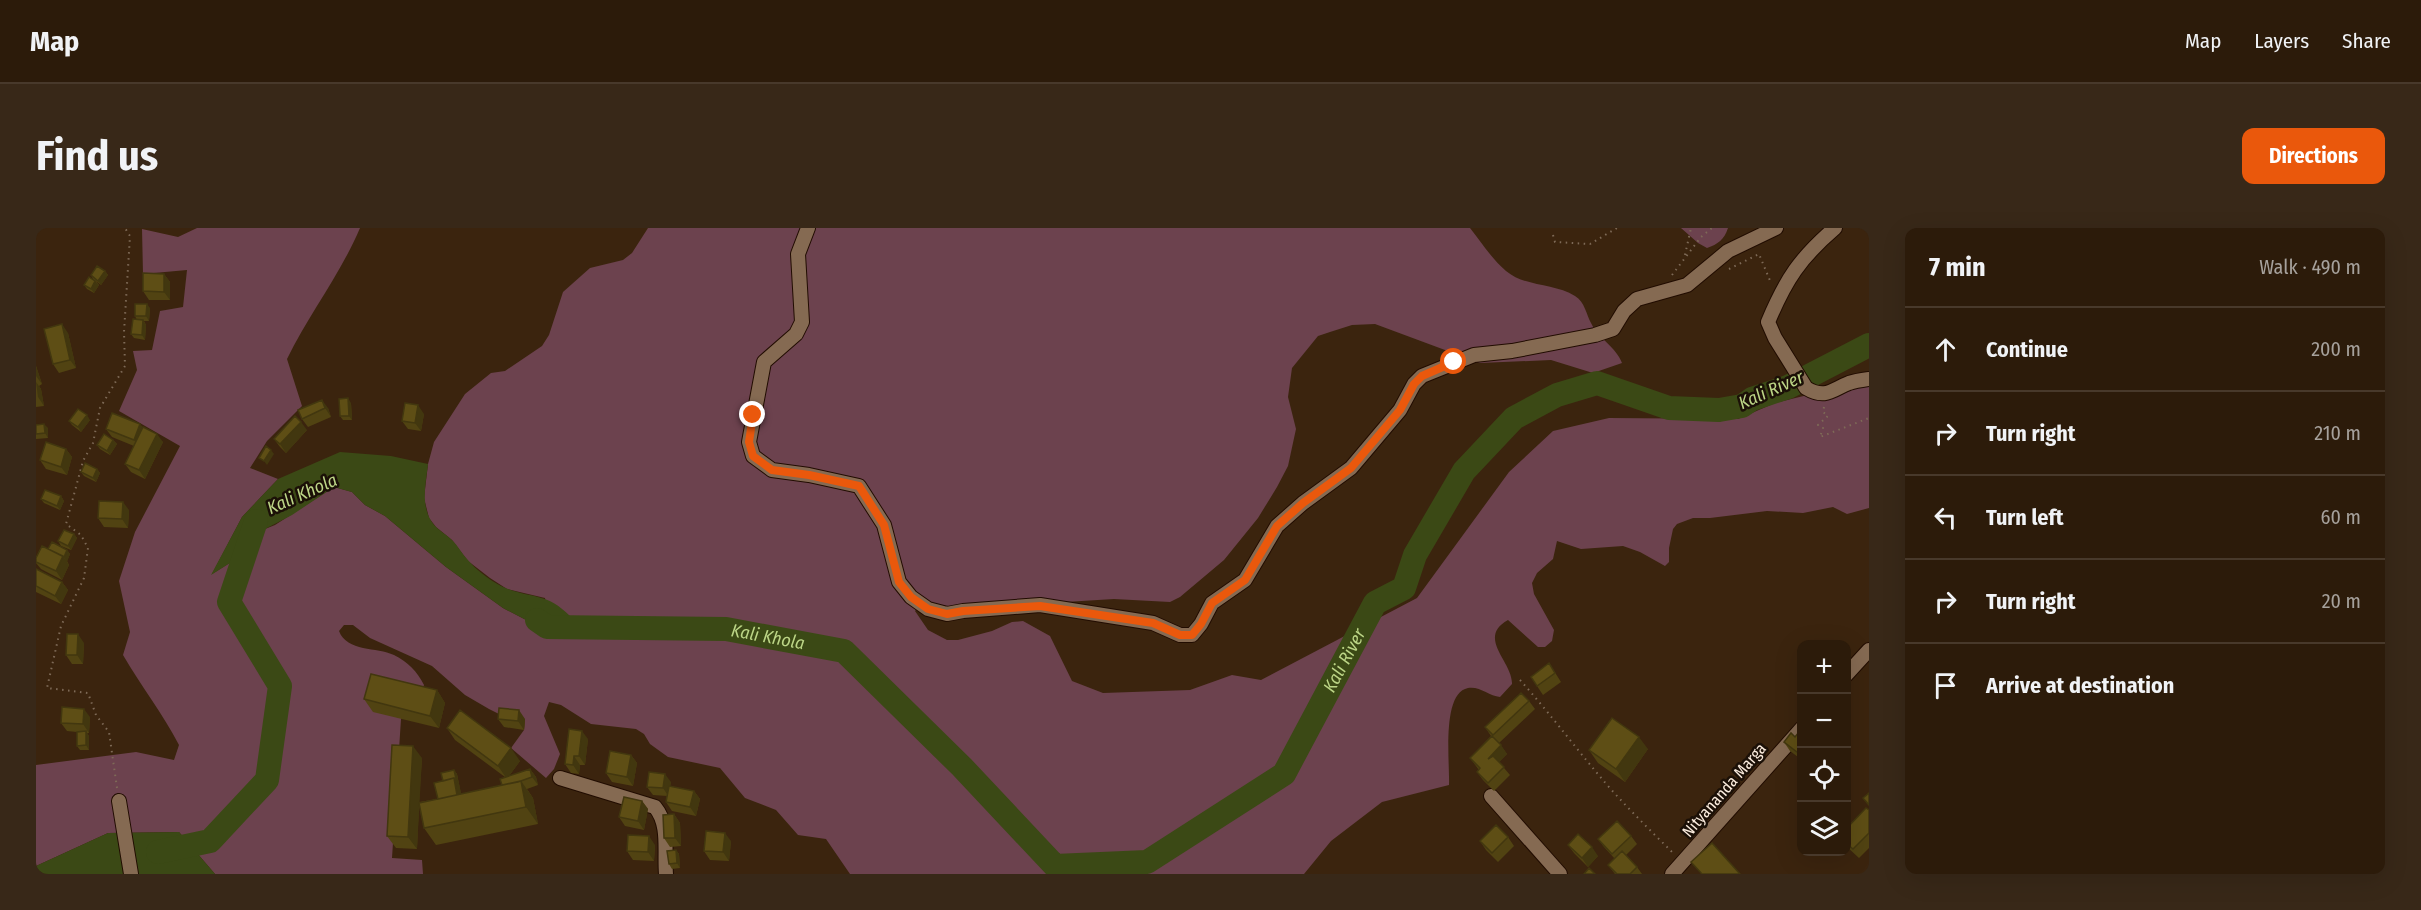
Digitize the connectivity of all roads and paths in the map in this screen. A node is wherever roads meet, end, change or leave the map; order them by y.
1 (125, 228) edge
2 (808, 228) edge
3 (1617, 228) edge
4 (1691, 228) edge
5 (1712, 228) edge
6 (1776, 228) edge
7 (1835, 228) edge
8 (1552, 235) dead end
9 (1684, 258) junction
10 (1720, 270) dead end
11 (1665, 291) junction
12 (1777, 300) junction
13 (1869, 379) edge
14 (1832, 393) junction
15 (1869, 418) edge
16 (1869, 650) edge
17 (1851, 670) edge
18 (1520, 680) dead end
19 (1797, 734) edge
20 (560, 778) dead end
21 (1491, 796) dead end
22 (119, 801) joint
23 (1683, 862) junction
24 (131, 874) edge
25 (666, 874) edge
26 (1560, 874) edge
27 (1672, 874) edge

1 - 22 path
2 - 11 street
3 - 8 path
4 - 9 path
5 - 9 path
6 - 11 street
7 - 12 street
9 - 11 path
10 - 12 path
12 - 14 street
13 - 14 street
14 - 15 path
16 - 17 street
18 - 23 path
19 - 23 street, Nityananda Marga
20 - 25 street
21 - 26 street
22 - 24 street
23 - 27 street, Nityananda Marga

